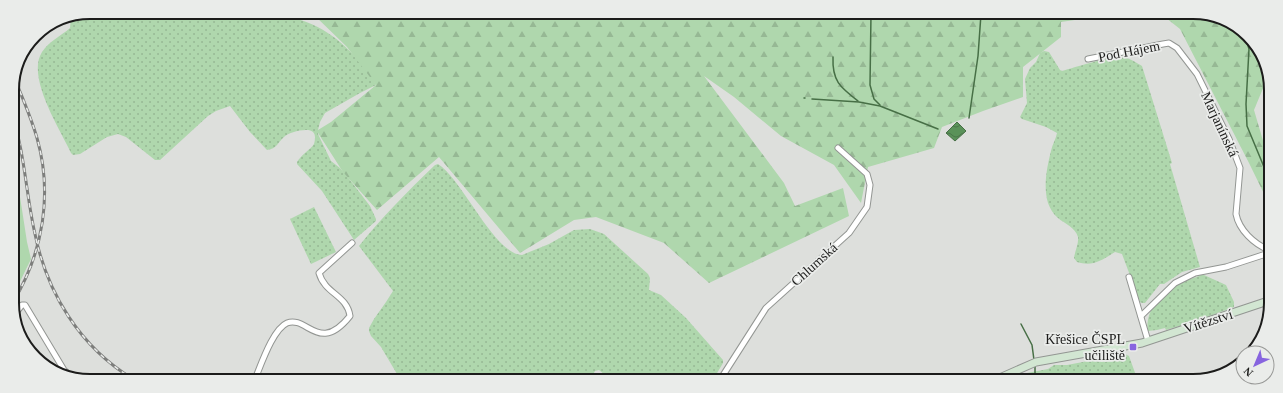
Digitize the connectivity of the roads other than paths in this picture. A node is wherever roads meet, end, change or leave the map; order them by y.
1 (1169, 43) joint
2 (1088, 59) dead end
3 (838, 148) dead end
4 (352, 244) dead end
5 (1264, 249) edge
6 (1264, 254) edge
7 (1129, 277) dead end
8 (1264, 302) edge
9 (19, 309) edge
10 (1141, 316) junction
11 (1148, 341) junction
12 (64, 369) edge
13 (257, 374) edge
14 (724, 374) edge
15 (1009, 374) edge

1 - 2 street, Pod Hájem
1 - 5 street, Marjanínská
3 - 14 street, Chlumská
4 - 13 street
6 - 10 street
7 - 10 street
8 - 11 main road, Vítězství
9 - 12 street
10 - 11 street
11 - 15 main road, Vítězství

